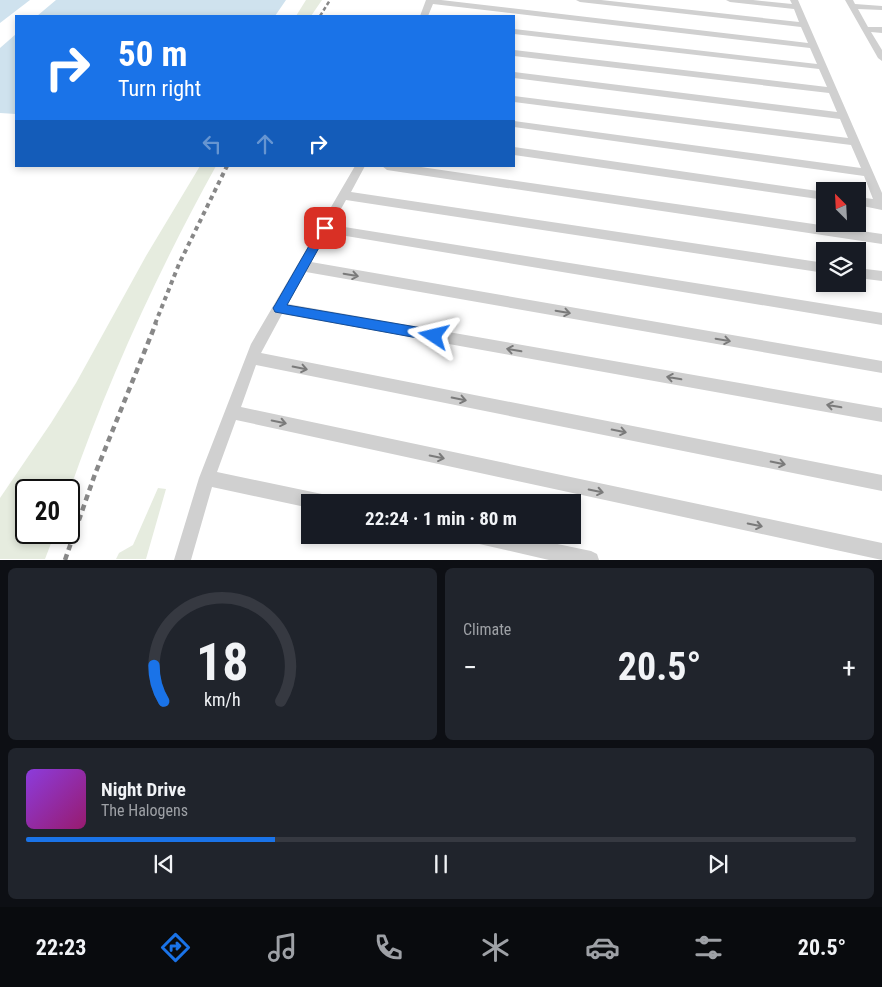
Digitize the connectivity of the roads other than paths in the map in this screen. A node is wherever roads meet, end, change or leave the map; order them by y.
1 (580, 0) edge
2 (730, 0) edge
3 (429, 1) edge
4 (796, 3) edge
5 (851, 3) edge
6 (882, 8) edge
7 (424, 15) edge
8 (805, 24) junction
9 (866, 29) junction
10 (882, 30) edge
11 (515, 31) edge
12 (814, 46) junction
13 (879, 48) edge
14 (515, 53) edge
15 (882, 58) edge
16 (823, 67) junction
17 (515, 75) edge
18 (834, 92) junction
19 (515, 99) edge
20 (844, 116) junction
21 (515, 124) edge
22 (855, 142) junction
23 (515, 151) edge
24 (359, 167) edge
25 (394, 167) edge
26 (868, 173) junction
27 (816, 195) edge
28 (344, 196) junction
29 (866, 202) edge
30 (882, 205) edge
31 (325, 228) junction
32 (882, 239) edge
33 (303, 266) junction
34 (816, 267) edge
35 (866, 274) edge
36 (882, 276) edge
37 (279, 308) junction
38 (882, 319) edge
39 (252, 358) junction
40 (882, 367) edge
41 (231, 412) junction
42 (882, 415) edge
43 (207, 478) junction
44 (882, 483) edge
45 (301, 498) edge
46 (517, 544) edge
47 (882, 552) edge
48 (182, 560) edge
49 (591, 560) edge

1 - 8 lane
2 - 4 lane
3 - 7 lane
3 - 12 lane
4 - 8 lane
5 - 6 lane
5 - 9 lane
8 - 12 lane
9 - 10 lane
9 - 13 lane
11 - 16 lane
12 - 16 lane
13 - 15 lane
14 - 18 lane
16 - 18 lane
17 - 20 lane
18 - 20 lane
19 - 22 lane
20 - 22 lane
21 - 26 lane
22 - 26 lane
23 - 27 lane
24 - 28 lane
25 - 32 lane
26 - 30 lane
28 - 31 lane
28 - 34 lane
29 - 30 lane
31 - 33 lane
31 - 38 lane
33 - 37 lane
33 -> 40 lane
35 - 36 lane
37 - 39 lane
42 -> 37 lane
39 - 41 lane
39 -> 44 lane
41 - 43 lane
41 -> 47 lane
43 - 45 lane
43 - 48 lane
46 - 49 lane

